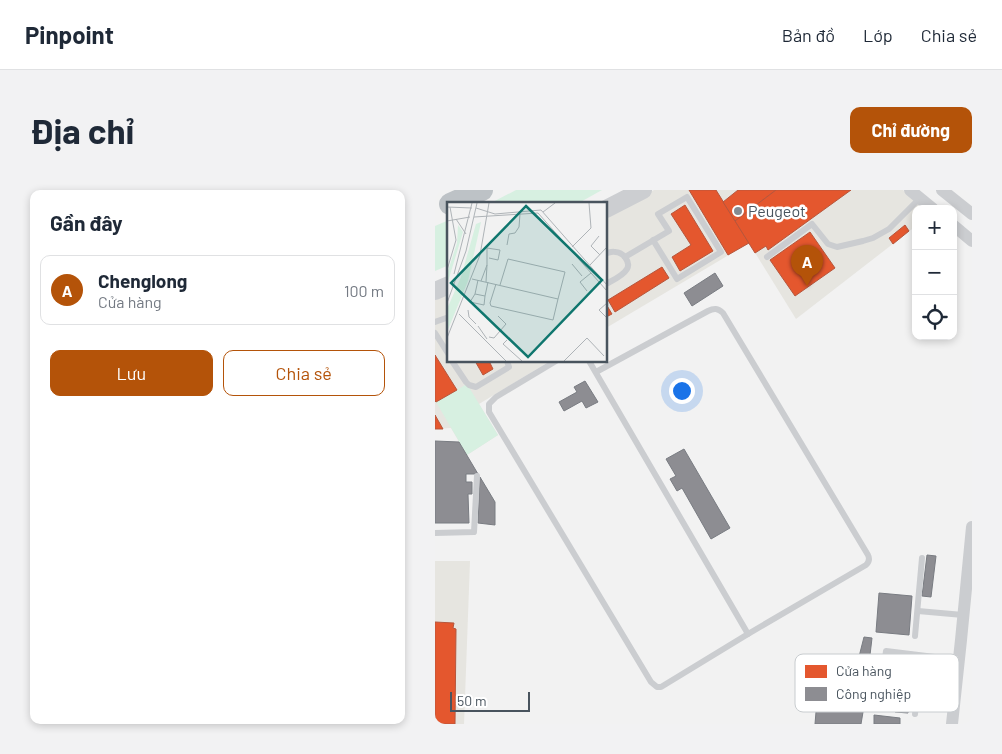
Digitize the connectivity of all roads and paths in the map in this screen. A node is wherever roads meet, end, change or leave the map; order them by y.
1 (482, 190) edge
2 (643, 190) edge
3 (910, 190) edge
4 (942, 190) edge
5 (920, 198) junction
6 (454, 202) edge
7 (447, 205) edge
8 (928, 205) edge
9 (607, 208) edge
10 (435, 210) edge
11 (972, 214) edge
12 (957, 228) edge
13 (653, 240) junction
14 (972, 241) edge
15 (607, 253) edge
16 (625, 257) junction
17 (767, 257) dead end
18 (607, 283) edge
19 (447, 286) edge
20 (435, 291) edge
21 (447, 318) edge
22 (435, 322) edge
23 (435, 333) edge
24 (447, 352) edge
25 (453, 362) edge
26 (507, 362) edge
27 (554, 362) edge
28 (590, 362) edge
29 (596, 372) junction
30 (477, 476) dead end
31 (972, 527) edge
32 (435, 533) edge
33 (922, 558) dead end
34 (917, 611) junction
35 (963, 616) junction
36 (748, 634) junction
37 (915, 636) dead end
38 (964, 653) edge
39 (886, 654) edge
40 (907, 654) edge
41 (950, 654) edge
42 (959, 680) edge

1 - 6 highway
2 - 9 street
3 - 5 street
4 - 11 street
5 - 8 street
5 - 17 lane
7 - 10 highway
12 - 14 street
13 - 13 lane
13 - 16 lane
15 - 16 lane
16 - 18 lane
19 - 20 street
21 - 22 lane
23 - 24 lane
25 - 26 lane
27 - 36 lane
28 - 29 lane
29 - 36 lane
29 - 36 lane
30 - 32 lane
31 - 35 street
33 - 34 lane
34 - 35 lane
34 - 37 lane
35 - 38 street
38 - 41 lane
38 - 42 street
39 - 40 lane

